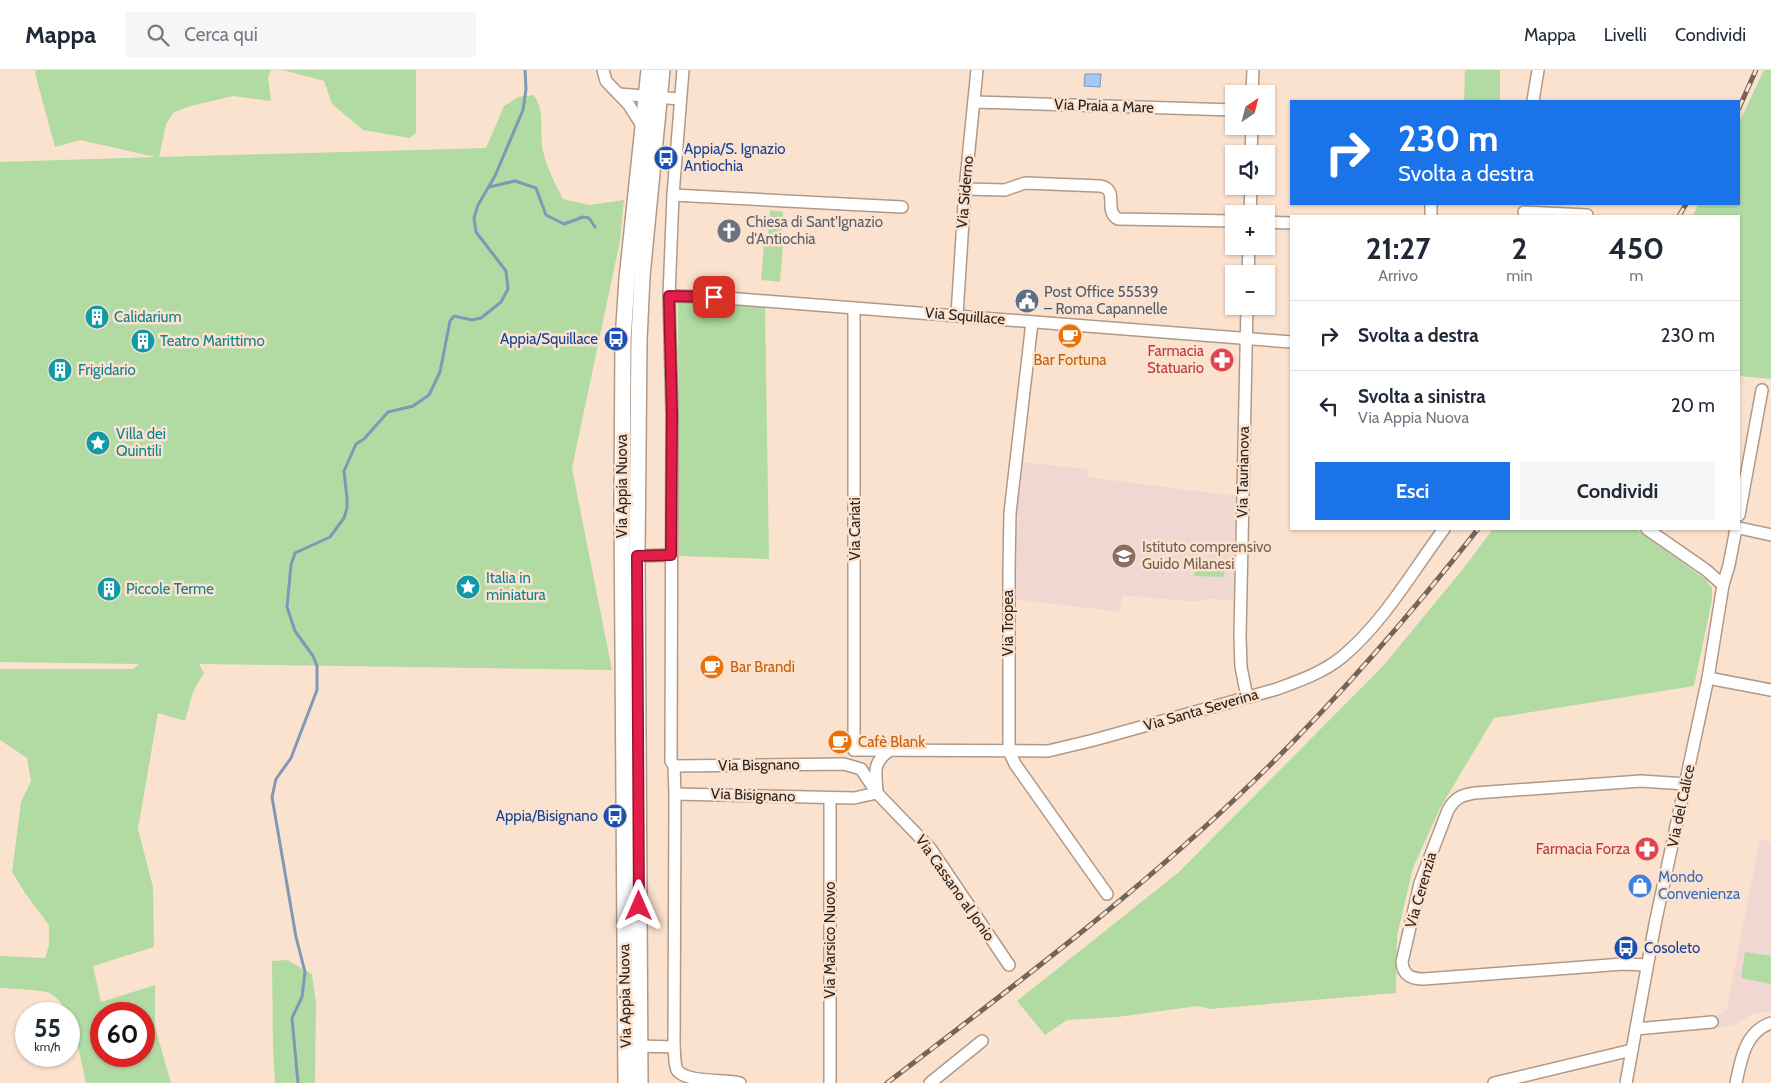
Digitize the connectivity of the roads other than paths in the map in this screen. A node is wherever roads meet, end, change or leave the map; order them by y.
1 (603, 70) edge
2 (649, 70) edge
3 (662, 70) edge
4 (684, 70) edge
5 (977, 70) edge
6 (1252, 70) edge
7 (1538, 70) edge
8 (1252, 85) edge
9 (619, 94) junction
10 (653, 96) junction
11 (680, 99) junction
12 (1533, 100) edge
13 (974, 102) junction
14 (1225, 110) edge
15 (643, 127) junction
16 (965, 189) junction
17 (673, 195) junction
18 (902, 207) dead end
19 (1524, 211) edge
20 (1587, 215) dead end
21 (1225, 221) edge
22 (1275, 222) edge
23 (1290, 223) edge
24 (669, 296) junction
25 (854, 308) junction
26 (957, 315) junction
27 (1247, 315) edge
28 (1032, 322) junction
29 (1246, 339) junction
30 (1290, 342) edge
31 (1762, 390) dead end
32 (1740, 510) edge
33 (1443, 530) edge
34 (1648, 530) edge
35 (1737, 530) edge
36 (1740, 530) edge
37 (1771, 535) edge
38 (671, 555) junction
39 (637, 556) junction
40 (1723, 585) junction
41 (1708, 678) junction
42 (1771, 690) edge
43 (1247, 696) junction
44 (854, 750) junction
45 (890, 750) junction
46 (1008, 751) junction
47 (844, 764) junction
48 (674, 766) junction
49 (1686, 784) junction
50 (877, 793) junction
51 (675, 794) junction
52 (830, 798) junction
53 (1107, 894) dead end
54 (1009, 965) dead end
55 (1647, 965) junction
56 (1712, 1022) dead end
57 (1771, 1023) edge
58 (1636, 1029) junction
59 (982, 1041) dead end
60 (639, 1046) junction
61 (674, 1047) junction
62 (1632, 1050) junction
63 (626, 1083) edge
64 (640, 1083) edge
65 (740, 1083) edge
66 (830, 1083) edge
67 (930, 1083) edge
68 (1494, 1083) edge
69 (1626, 1083) edge
70 (1736, 1083) edge

1 - 9 street
2 - 10 main road, Via Appia Nuova
3 - 10 main road, Via Appia Nuova
4 - 11 street
5 - 13 street, Via Siderno
6 - 8 street
7 - 12 street
9 - 10 street
9 - 15 street
10 - 11 street
10 - 15 main road, Via Appia Nuova
10 - 39 main road, Via Appia Nuova
11 - 17 street
13 - 14 street, Via Praia a Mare
13 - 16 street, Via Siderno
15 - 63 main road, Via Appia Nuova
16 - 21 street
16 - 26 street, Via Siderno
17 - 18 street
17 - 24 street
19 - 20 street
22 - 23 street
24 - 25 street, Via Squillace
24 - 38 street
25 - 26 street, Via Squillace
25 - 44 street, Via Cariati
26 - 28 street, Via Squillace
27 - 29 street, Via Taurianova
28 - 29 street, Via Squillace
28 - 46 street, Via Tropea
29 - 30 street, Via Squillace
29 - 43 street, Via Taurianova
31 - 32 street
33 - 43 street, Via Santa Severina
34 - 40 street
35 - 40 street, Via del Calice
36 - 37 street
38 - 39 street
38 - 48 street
39 - 60 main road, Via Appia Nuova
40 - 41 street, Via del Calice
41 - 42 street
41 - 49 street, Via del Calice
43 - 46 street, Via Santa Severina
44 - 45 street, Via Santa Severina
44 - 47 street
45 - 46 street, Via Santa Severina
45 - 50 street
46 - 53 street
47 - 48 street, Via Bisgnano
47 - 50 street, Via Cassano al Jonio
48 - 51 street
49 - 55 street, Via del Calice
49 - 55 street, Via Cerenzia
50 - 52 street, Via Bisignano
50 - 54 street, Via Cassano al Jonio
51 - 52 street, Via Bisignano
51 - 61 street
52 - 66 street, Via Marsico Nuovo
55 - 58 street, Via del Calice
56 - 58 street
57 - 70 street
58 - 62 street, Via del Calice
59 - 67 street
60 - 61 street
60 - 64 main road, Via Appia Nuova
61 - 65 street
62 - 68 street
62 - 69 street, Via del Calice

